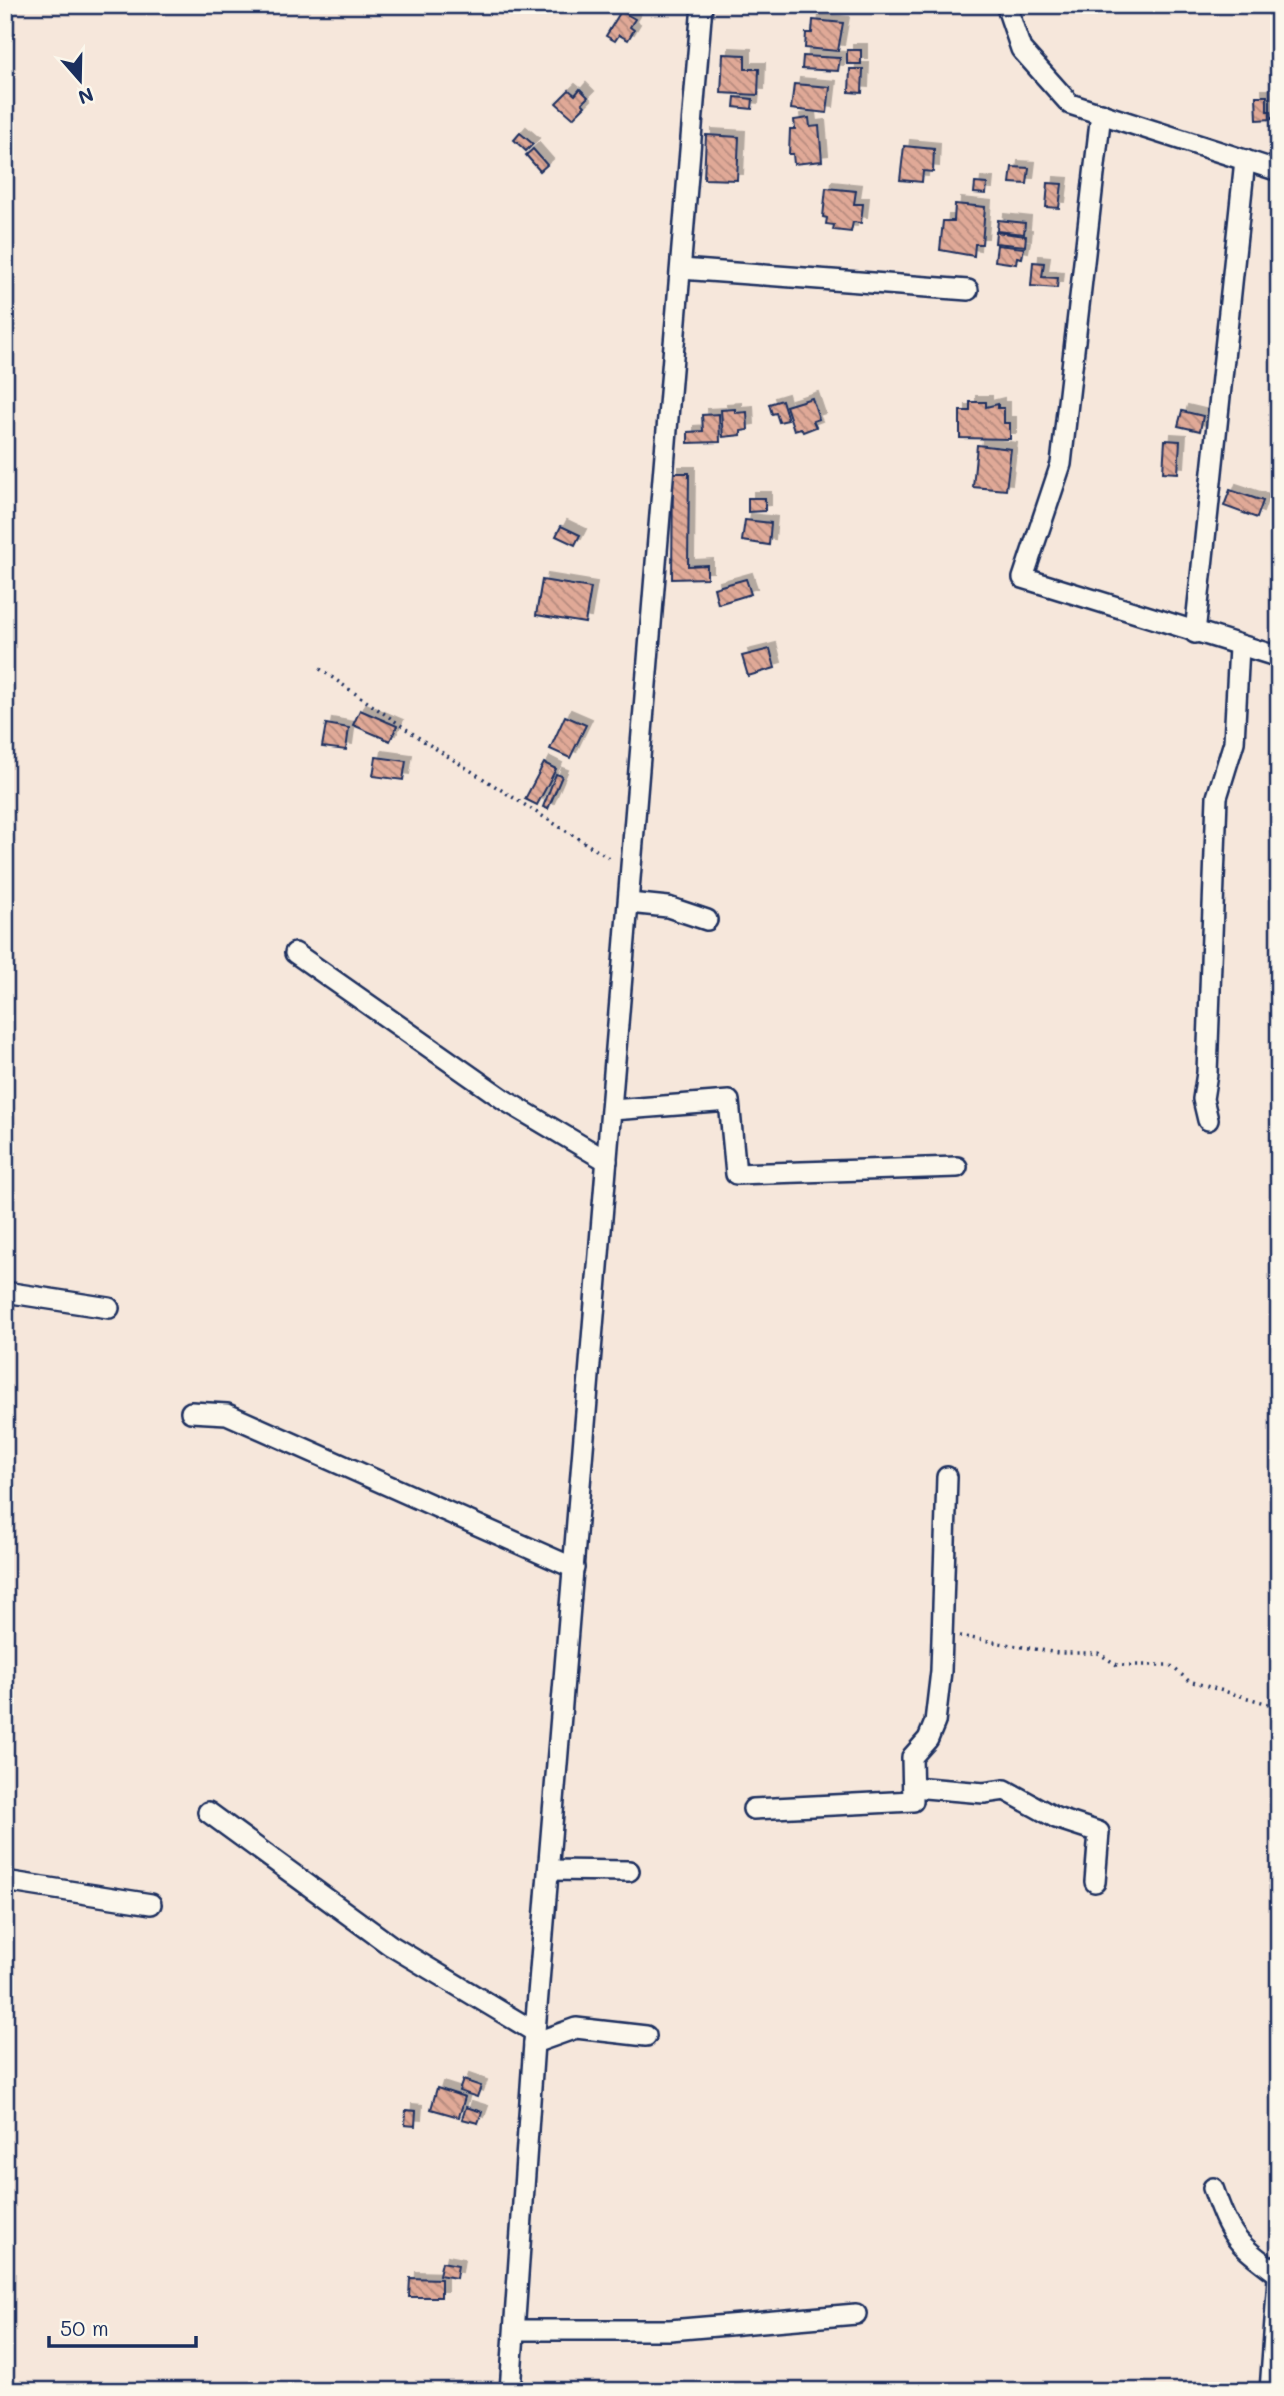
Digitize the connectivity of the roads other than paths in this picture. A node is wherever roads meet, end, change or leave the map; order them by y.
1 (702, 5) edge
2 (1006, 5) edge
3 (1101, 113) junction
4 (1245, 160) junction
5 (1279, 171) edge
6 (681, 270) junction
7 (968, 290) dead end
8 (1195, 633) junction
9 (1238, 647) junction
10 (1279, 657) edge
11 (629, 903) junction
12 (707, 920) dead end
13 (295, 953) dead end
14 (612, 1110) junction
15 (1208, 1120) dead end
16 (607, 1161) junction
17 (957, 1167) dead end
18 (5, 1292) edge
19 (109, 1308) dead end
20 (191, 1412) dead end
21 (947, 1477) dead end
22 (574, 1568) junction
23 (913, 1787) junction
24 (753, 1809) dead end
25 (208, 1812) dead end
26 (549, 1870) junction
27 (629, 1871) dead end
28 (5, 1881) edge
29 (1095, 1882) dead end
30 (151, 1904) dead end
31 (646, 2035) dead end
32 (535, 2038) junction
33 (1213, 2188) dead end
34 (1279, 2264) edge
35 (1278, 2274) edge
36 (856, 2314) dead end
37 (515, 2330) junction
38 (510, 2391) edge
39 (1270, 2391) edge

1 - 6 street
2 - 3 street
3 - 4 street
3 - 8 street
4 - 5 street
4 - 8 street
6 - 7 street
6 - 11 street
8 - 9 street
9 - 10 street
9 - 15 street
11 - 12 street
11 - 14 street
13 - 16 street
14 - 16 street
14 - 17 street
16 - 22 street
18 - 19 street
20 - 22 street
21 - 23 street
22 - 26 street
23 - 24 street
23 - 29 street
25 - 32 street
26 - 27 street
26 - 32 street
28 - 30 street
31 - 32 street
32 - 37 street
33 - 35 street
34 - 35 street
35 - 39 street
36 - 37 street
37 - 38 street

